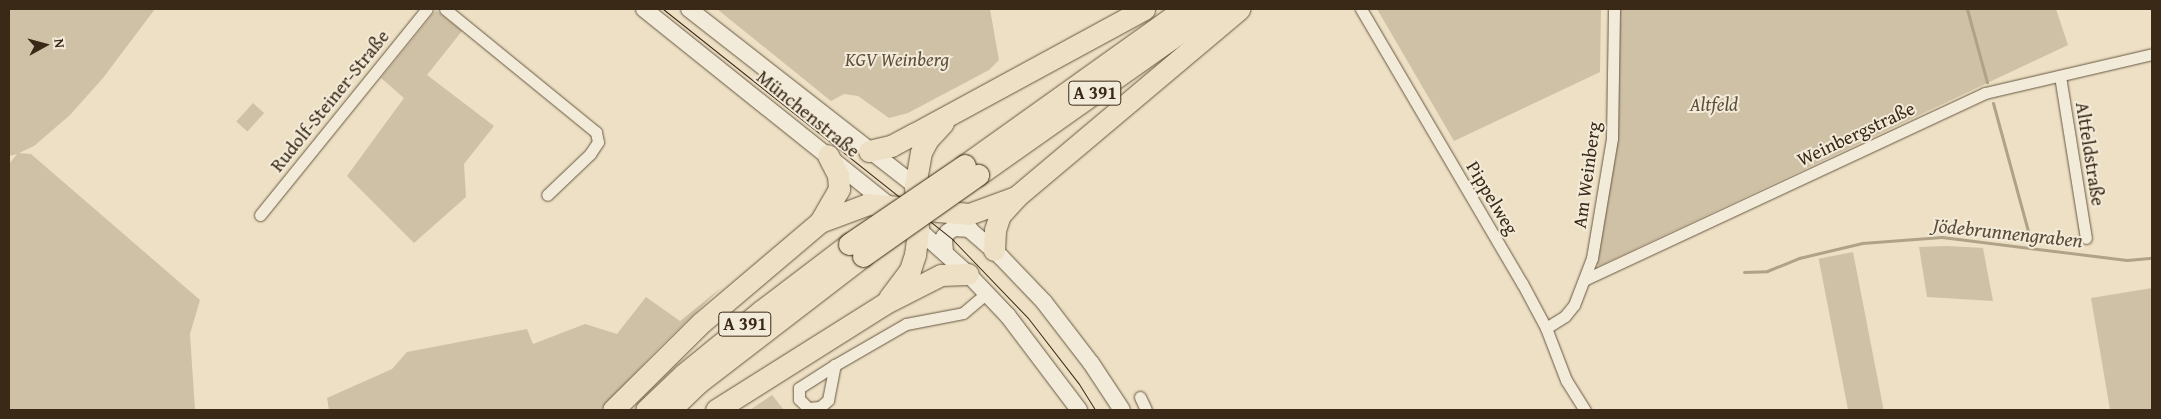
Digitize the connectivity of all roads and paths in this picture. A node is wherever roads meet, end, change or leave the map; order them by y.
1 (427, 9) edge
2 (445, 9) edge
3 (644, 9) edge
4 (689, 9) edge
5 (1144, 9) edge
6 (1184, 9) edge
7 (1213, 9) edge
8 (1239, 9) edge
9 (1361, 9) edge
10 (1614, 9) edge
11 (2152, 54) edge
12 (2060, 76) junction
13 (950, 115) junction
14 (869, 151) junction
15 (828, 155) junction
16 (971, 170) junction
17 (915, 186) junction
18 (547, 195) dead end
19 (1016, 197) junction
20 (886, 204) junction
21 (916, 207) junction
22 (953, 214) junction
23 (260, 215) dead end
24 (820, 222) junction
25 (918, 229) junction
26 (970, 229) junction
27 (2086, 238) dead end
28 (856, 250) junction
29 (994, 250) junction
30 (945, 254) junction
31 (968, 274) junction
32 (1586, 279) junction
33 (987, 293) junction
34 (884, 304) junction
35 (1546, 328) junction
36 (835, 365) dead end
37 (1140, 397) dead end
38 (613, 410) edge
39 (646, 410) edge
40 (670, 410) edge
41 (716, 410) edge
42 (1079, 410) edge
43 (1122, 410) edge
44 (1146, 410) edge
45 (1585, 410) edge

1 - 23 street, Rudolf-Steiner-Straße
2 - 18 street
3 - 15 main road, Münchenstraße
4 - 14 main road, Münchenstraße
5 - 13 highway
6 - 16 highway, A 391
7 - 16 highway, A 391
8 - 19 highway
9 - 35 street, Pippelweg
10 - 32 street, Am Weinberg
11 - 12 street, Weinbergstraße
12 - 27 street, Altfeldstraße
12 - 32 street, Weinbergstraße
13 - 14 highway
13 - 17 highway
14 - 17 main road, Münchenstraße
15 - 20 main road, Münchenstraße
15 - 24 highway
16 - 28 highway, A 391, bridge
17 - 21 highway
17 - 22 main road, Münchenstraße
19 - 22 highway
19 - 29 highway
20 - 21 highway
20 - 24 highway
20 - 25 main road, Münchenstraße
21 - 22 highway
21 - 25 highway
22 - 26 main road, Münchenstraße
24 - 38 highway
25 - 30 main road, Münchenstraße
25 - 34 highway
26 - 29 main road, Münchenstraße
26 - 30 main road
28 - 39 highway, A 391
28 - 40 highway, A 391
29 - 43 main road, Münchenstraße
30 - 31 main road, Münchenstraße
31 - 33 main road, Münchenstraße
31 - 34 highway
32 - 35 street, Am Weinberg
33 - 36 street
33 - 42 main road, Münchenstraße
34 - 41 highway
35 - 45 street, Pippelweg
37 - 44 street

